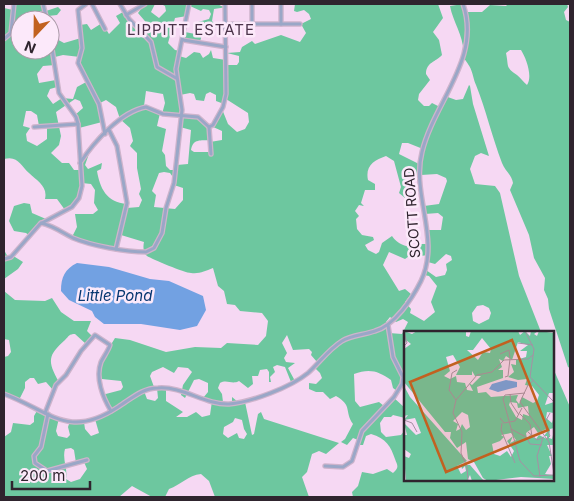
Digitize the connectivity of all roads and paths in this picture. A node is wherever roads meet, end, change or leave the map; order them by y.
1 (14, 4) edge
2 (21, 4) edge
3 (86, 4) edge
4 (92, 4) edge
5 (120, 4) edge
6 (145, 4) edge
7 (189, 4) edge
8 (226, 4) edge
9 (252, 4) edge
10 (281, 4) edge
11 (463, 4) edge
12 (126, 15) junction
13 (225, 24) junction
14 (252, 24) junction
15 (281, 24) junction
16 (300, 24) dead end
17 (105, 29) dead end
18 (4, 39) edge
19 (183, 40) junction
20 (226, 47) junction
21 (53, 60) edge
22 (176, 78) junction
23 (181, 115) junction
24 (78, 124) junction
25 (209, 126) junction
26 (34, 127) dead end
27 (109, 130) junction
28 (106, 134) junction
29 (80, 150) junction
30 (90, 150) junction
31 (211, 154) dead end
32 (80, 163) junction
33 (41, 224) junction
34 (116, 249) junction
35 (4, 259) edge
36 (388, 325) junction
37 (4, 394) edge
38 (112, 411) junction
39 (47, 414) junction
40 (87, 460) dead end
41 (325, 466) dead end

1 - 2 street
1 - 18 street
3 - 28 street
4 - 17 street
5 - 12 street
6 - 12 street
7 - 19 street
8 - 13 street
9 - 14 street
10 - 15 street
11 - 36 street, SCOTT ROAD
12 - 22 street
13 - 14 street
13 - 20 street
14 - 15 street
15 - 16 street
19 - 20 street
19 - 22 street
20 - 25 street
21 - 24 street
22 - 23 street
23 - 25 street
23 - 27 street
23 - 34 street
24 - 26 street
24 - 29 street
25 - 31 street
27 - 28 street
27 - 34 street
28 - 30 street
29 - 30 street
29 - 32 street
30 - 32 street
32 - 33 street
33 - 34 street
33 - 35 street
36 - 38 street
36 - 41 street
37 - 39 street
38 - 39 street
38 - 39 street
39 - 40 street

